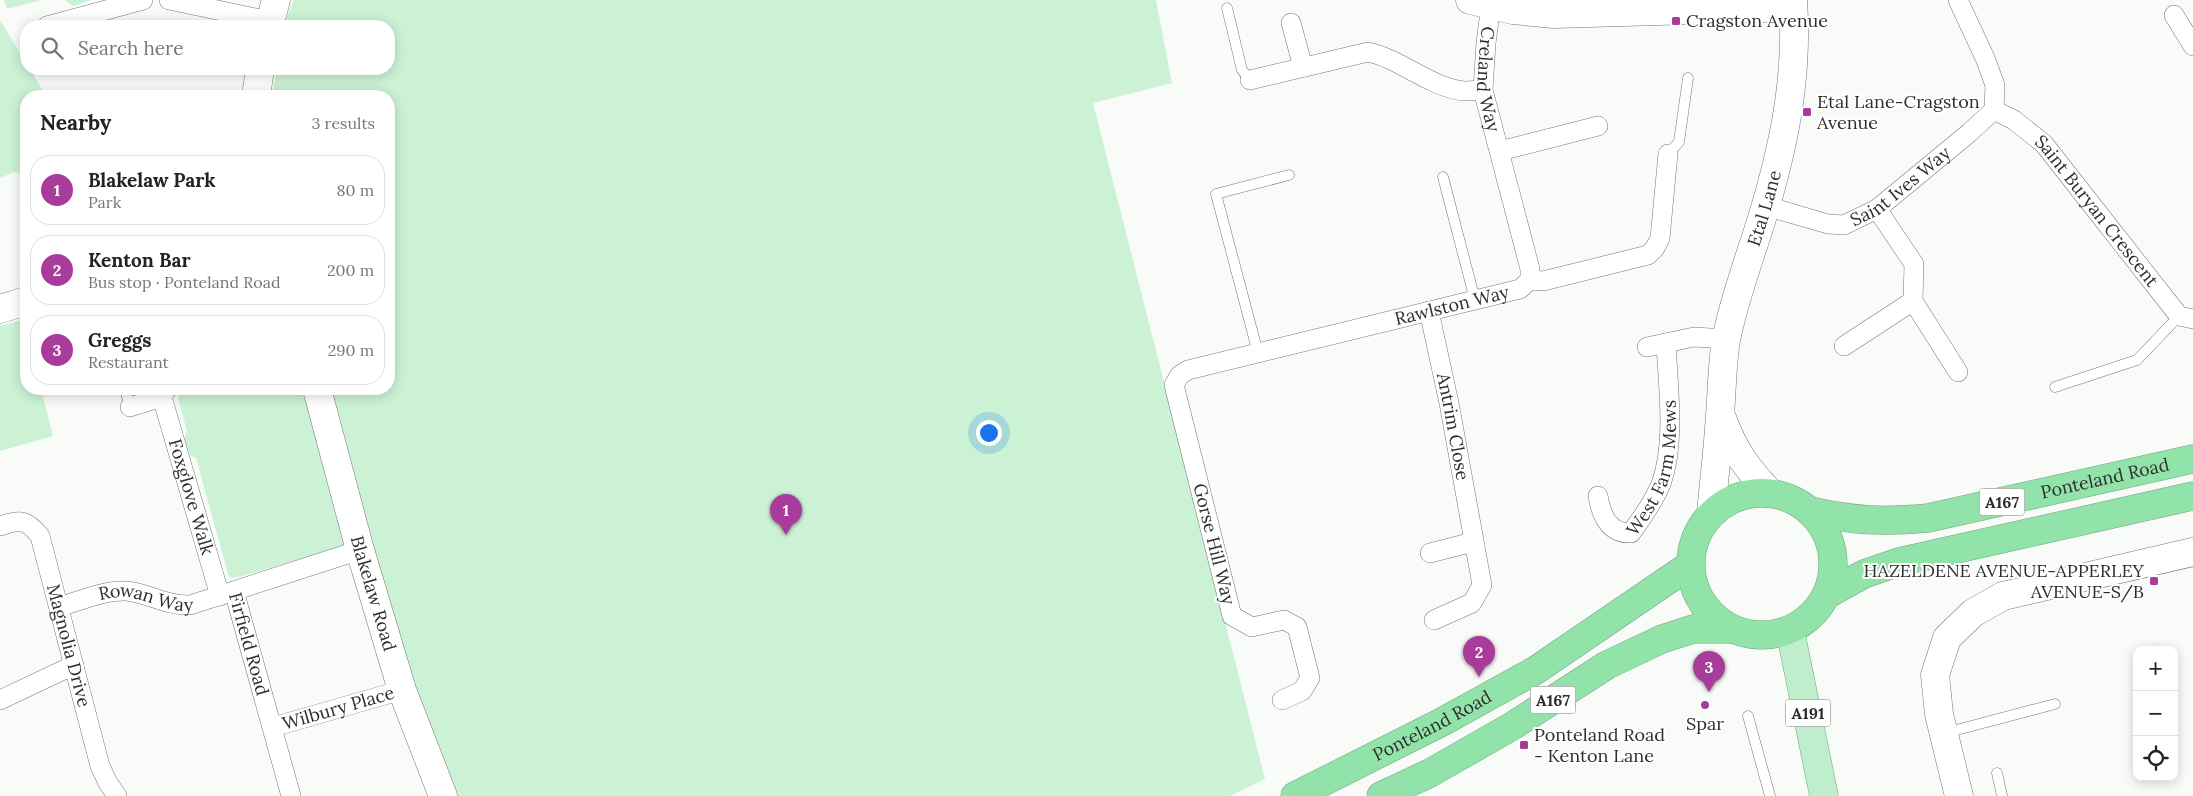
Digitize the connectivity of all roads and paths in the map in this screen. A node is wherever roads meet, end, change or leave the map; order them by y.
1 (143, 0) edge
2 (169, 0) edge
3 (1958, 0) edge
4 (205, 3) edge
5 (1480, 3) edge
6 (111, 4) edge
7 (1793, 4) edge
8 (1612, 7) edge
9 (1227, 8) dead end
10 (2174, 15) dead end
11 (271, 16) edge
12 (64, 20) edge
13 (1291, 23) dead end
14 (2193, 46) edge
15 (1303, 68) junction
16 (259, 75) edge
17 (1688, 78) dead end
18 (1250, 80) joint
19 (257, 90) edge
20 (1483, 90) junction
21 (1994, 110) junction
22 (1598, 126) dead end
23 (1500, 151) junction
24 (1668, 154) joint
25 (1289, 175) dead end
26 (1443, 177) dead end
27 (1766, 206) junction
28 (1877, 208) junction
29 (1530, 280) junction
30 (1474, 300) junction
31 (1913, 300) junction
32 (20, 303) edge
33 (0, 309) edge
34 (1428, 311) junction
35 (2186, 317) edge
36 (1726, 339) junction
37 (1666, 343) junction
38 (1844, 346) dead end
39 (1647, 347) dead end
40 (1258, 353) junction
41 (1958, 372) dead end
42 (1180, 375) joint
43 (2055, 387) dead end
44 (127, 395) edge
45 (160, 395) edge
46 (166, 395) edge
47 (319, 395) edge
48 (130, 407) joint
49 (1720, 414) junction
50 (2193, 459) edge
51 (1770, 493) junction
52 (1598, 496) dead end
53 (2193, 496) edge
54 (1810, 511) junction
55 (1711, 513) junction
56 (0, 526) edge
57 (1473, 542) junction
58 (360, 550) junction
59 (2193, 552) edge
60 (1430, 553) dead end
61 (1690, 566) junction
62 (227, 594) junction
63 (1826, 595) junction
64 (58, 607) junction
65 (1434, 620) dead end
66 (1731, 629) junction
67 (1790, 630) junction
68 (74, 665) junction
69 (402, 690) junction
70 (0, 700) edge
71 (1282, 700) dead end
72 (2055, 704) dead end
73 (1748, 716) dead end
74 (273, 727) junction
75 (1944, 733) junction
76 (1997, 773) dead end
77 (116, 796) edge
78 (291, 796) edge
79 (443, 796) edge
80 (1295, 796) edge
81 (1381, 796) edge
82 (1770, 796) edge
83 (1824, 796) edge
84 (1959, 796) edge
85 (2002, 796) edge

1 - 6 street
2 - 4 street
3 - 21 street
4 - 11 street
5 - 8 street
5 - 20 street, Creland Way
6 - 12 street
7 - 8 street
7 - 27 street, Etal Lane
9 - 18 lane
10 - 14 street
13 - 15 street
15 - 18 street
15 - 20 street
16 - 19 street
17 - 24 lane
20 - 23 street, Creland Way
21 - 28 street, Saint Ives Way
21 - 35 street, Saint Buryan Crescent
22 - 23 street, Creland Way
23 - 29 street, Creland Way
24 - 29 street, Rawlston Way
25 - 40 lane
26 - 30 lane
27 - 28 street, Saint Ives Way
27 - 36 street, Etal Lane
28 - 31 street
29 - 30 street, Rawlston Way
30 - 34 street, Rawlston Way
31 - 38 street
31 - 41 street
32 - 33 street
34 - 40 street, Rawlston Way
34 - 57 street, Antrim Close
35 - 43 lane
36 - 37 street
36 - 49 street, Etal Lane
37 - 39 street
37 - 52 street, West Farm Mews
40 - 42 street, Rawlston Way
42 - 71 street, Gorse Hill Way
44 - 48 lane, Foxglove Walk
45 - 48 street, Foxglove Walk
46 - 62 street, Foxglove Walk
47 - 58 street, Blakelaw Road
49 - 51 street, Etal Lane
49 - 55 street, Etal Lane
50 - 54 highway, Ponteland Road / A167
51 - 54 highway, A167
51 - 55 highway, A167
53 - 63 highway, Ponteland Road / A167
54 - 63 highway, A167
55 - 61 highway, A167
56 - 64 street, Magnolia Drive
57 - 60 street
57 - 65 street, Antrim Close
58 - 62 street, Firfield Road
58 - 69 street, Blakelaw Road
59 - 75 street
61 - 66 highway, A167
61 - 80 highway, Ponteland Road / A167
62 - 64 street, Rowan Way
62 - 74 street, Firfield Road
63 - 67 highway, A167
64 - 68 street, Magnolia Drive
66 - 67 highway, A167
66 - 81 highway, A167
67 - 83 main road, A191
68 - 70 street
68 - 77 street, Magnolia Drive
69 - 74 street, Wilbury Place
69 - 79 street, Blakelaw Road
72 - 75 lane
73 - 82 lane
74 - 78 street, Firfield Road
75 - 84 street
76 - 85 lane

